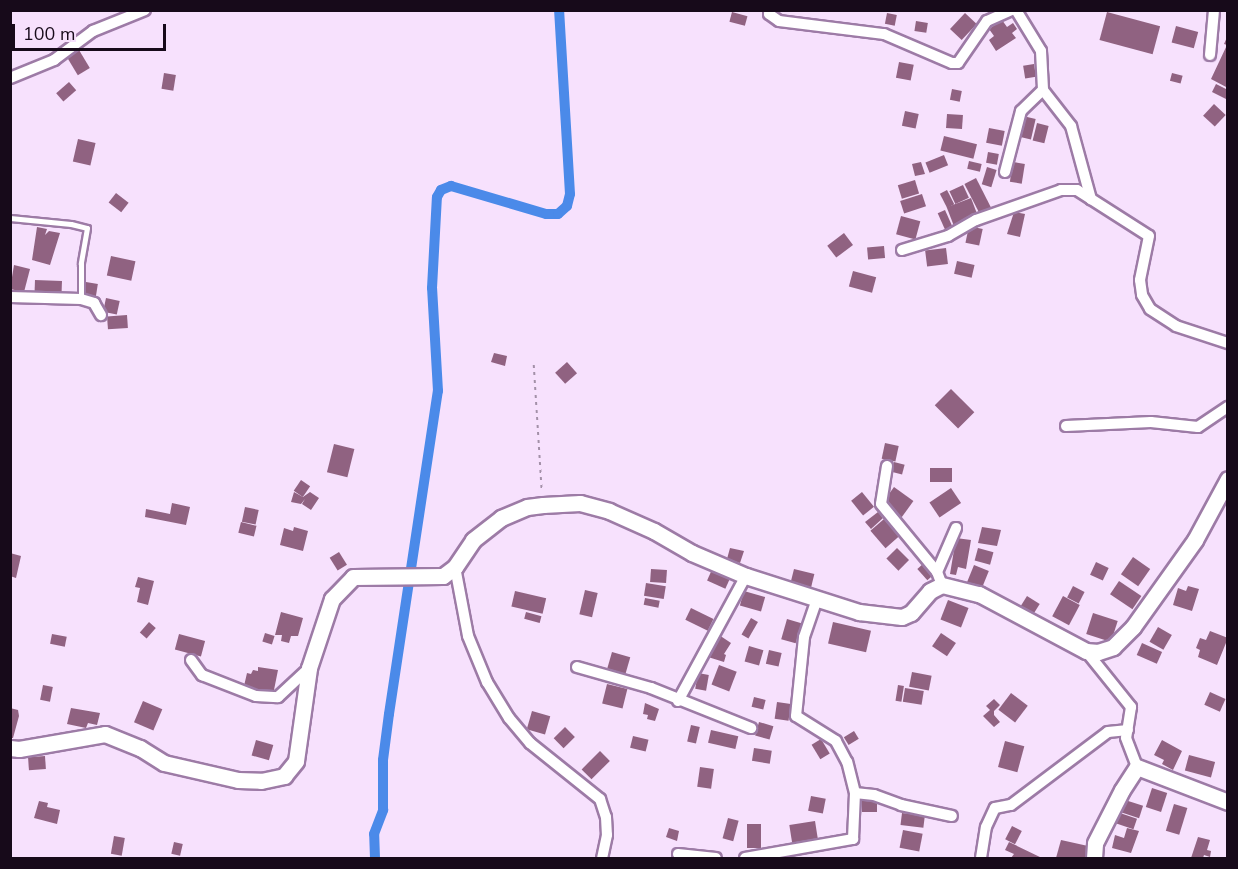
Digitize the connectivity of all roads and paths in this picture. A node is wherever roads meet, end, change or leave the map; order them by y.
1 (145, 10) edge
2 (770, 10) edge
3 (1014, 10) edge
4 (1214, 10) edge
5 (1210, 56) dead end
6 (10, 78) edge
7 (1043, 90) junction
8 (1005, 172) dead end
9 (1091, 199) junction
10 (10, 218) edge
11 (902, 250) dead end
12 (10, 297) edge
13 (81, 299) junction
14 (101, 315) dead end
15 (1227, 342) edge
16 (534, 365) dead end
17 (1227, 407) edge
18 (1066, 426) dead end
19 (887, 466) dead end
20 (1227, 479) edge
21 (543, 505) junction
22 (956, 528) dead end
23 (456, 567) junction
24 (746, 576) junction
25 (939, 578) junction
26 (817, 599) junction
27 (1086, 651) junction
28 (191, 660) dead end
29 (578, 667) dead end
30 (309, 668) junction
31 (678, 701) junction
32 (751, 728) dead end
33 (1128, 730) junction
34 (10, 748) edge
35 (1137, 768) junction
36 (855, 793) junction
37 (1227, 802) edge
38 (952, 816) dead end
39 (678, 854) dead end
40 (602, 858) edge
41 (716, 858) edge
42 (745, 858) edge
43 (981, 858) edge
44 (1094, 858) edge

1 - 6 street
2 - 3 street
3 - 7 street
4 - 5 street
7 - 8 street
7 - 9 street
9 - 11 street
9 - 15 street
10 - 13 lane
12 - 13 street
13 - 14 street
16 - 21 path
17 - 18 street
19 - 25 street
20 - 27 street
21 - 23 street
21 - 24 street
22 - 25 street
23 - 30 street
23 - 40 street
24 - 26 street
24 - 31 street
25 - 26 street
25 - 27 street
26 - 36 street
27 - 33 street
28 - 30 street
29 - 31 street
30 - 34 street
31 - 32 street
33 - 35 street
33 - 43 street
35 - 37 street
35 - 44 street
36 - 38 street
36 - 42 street
39 - 41 street

